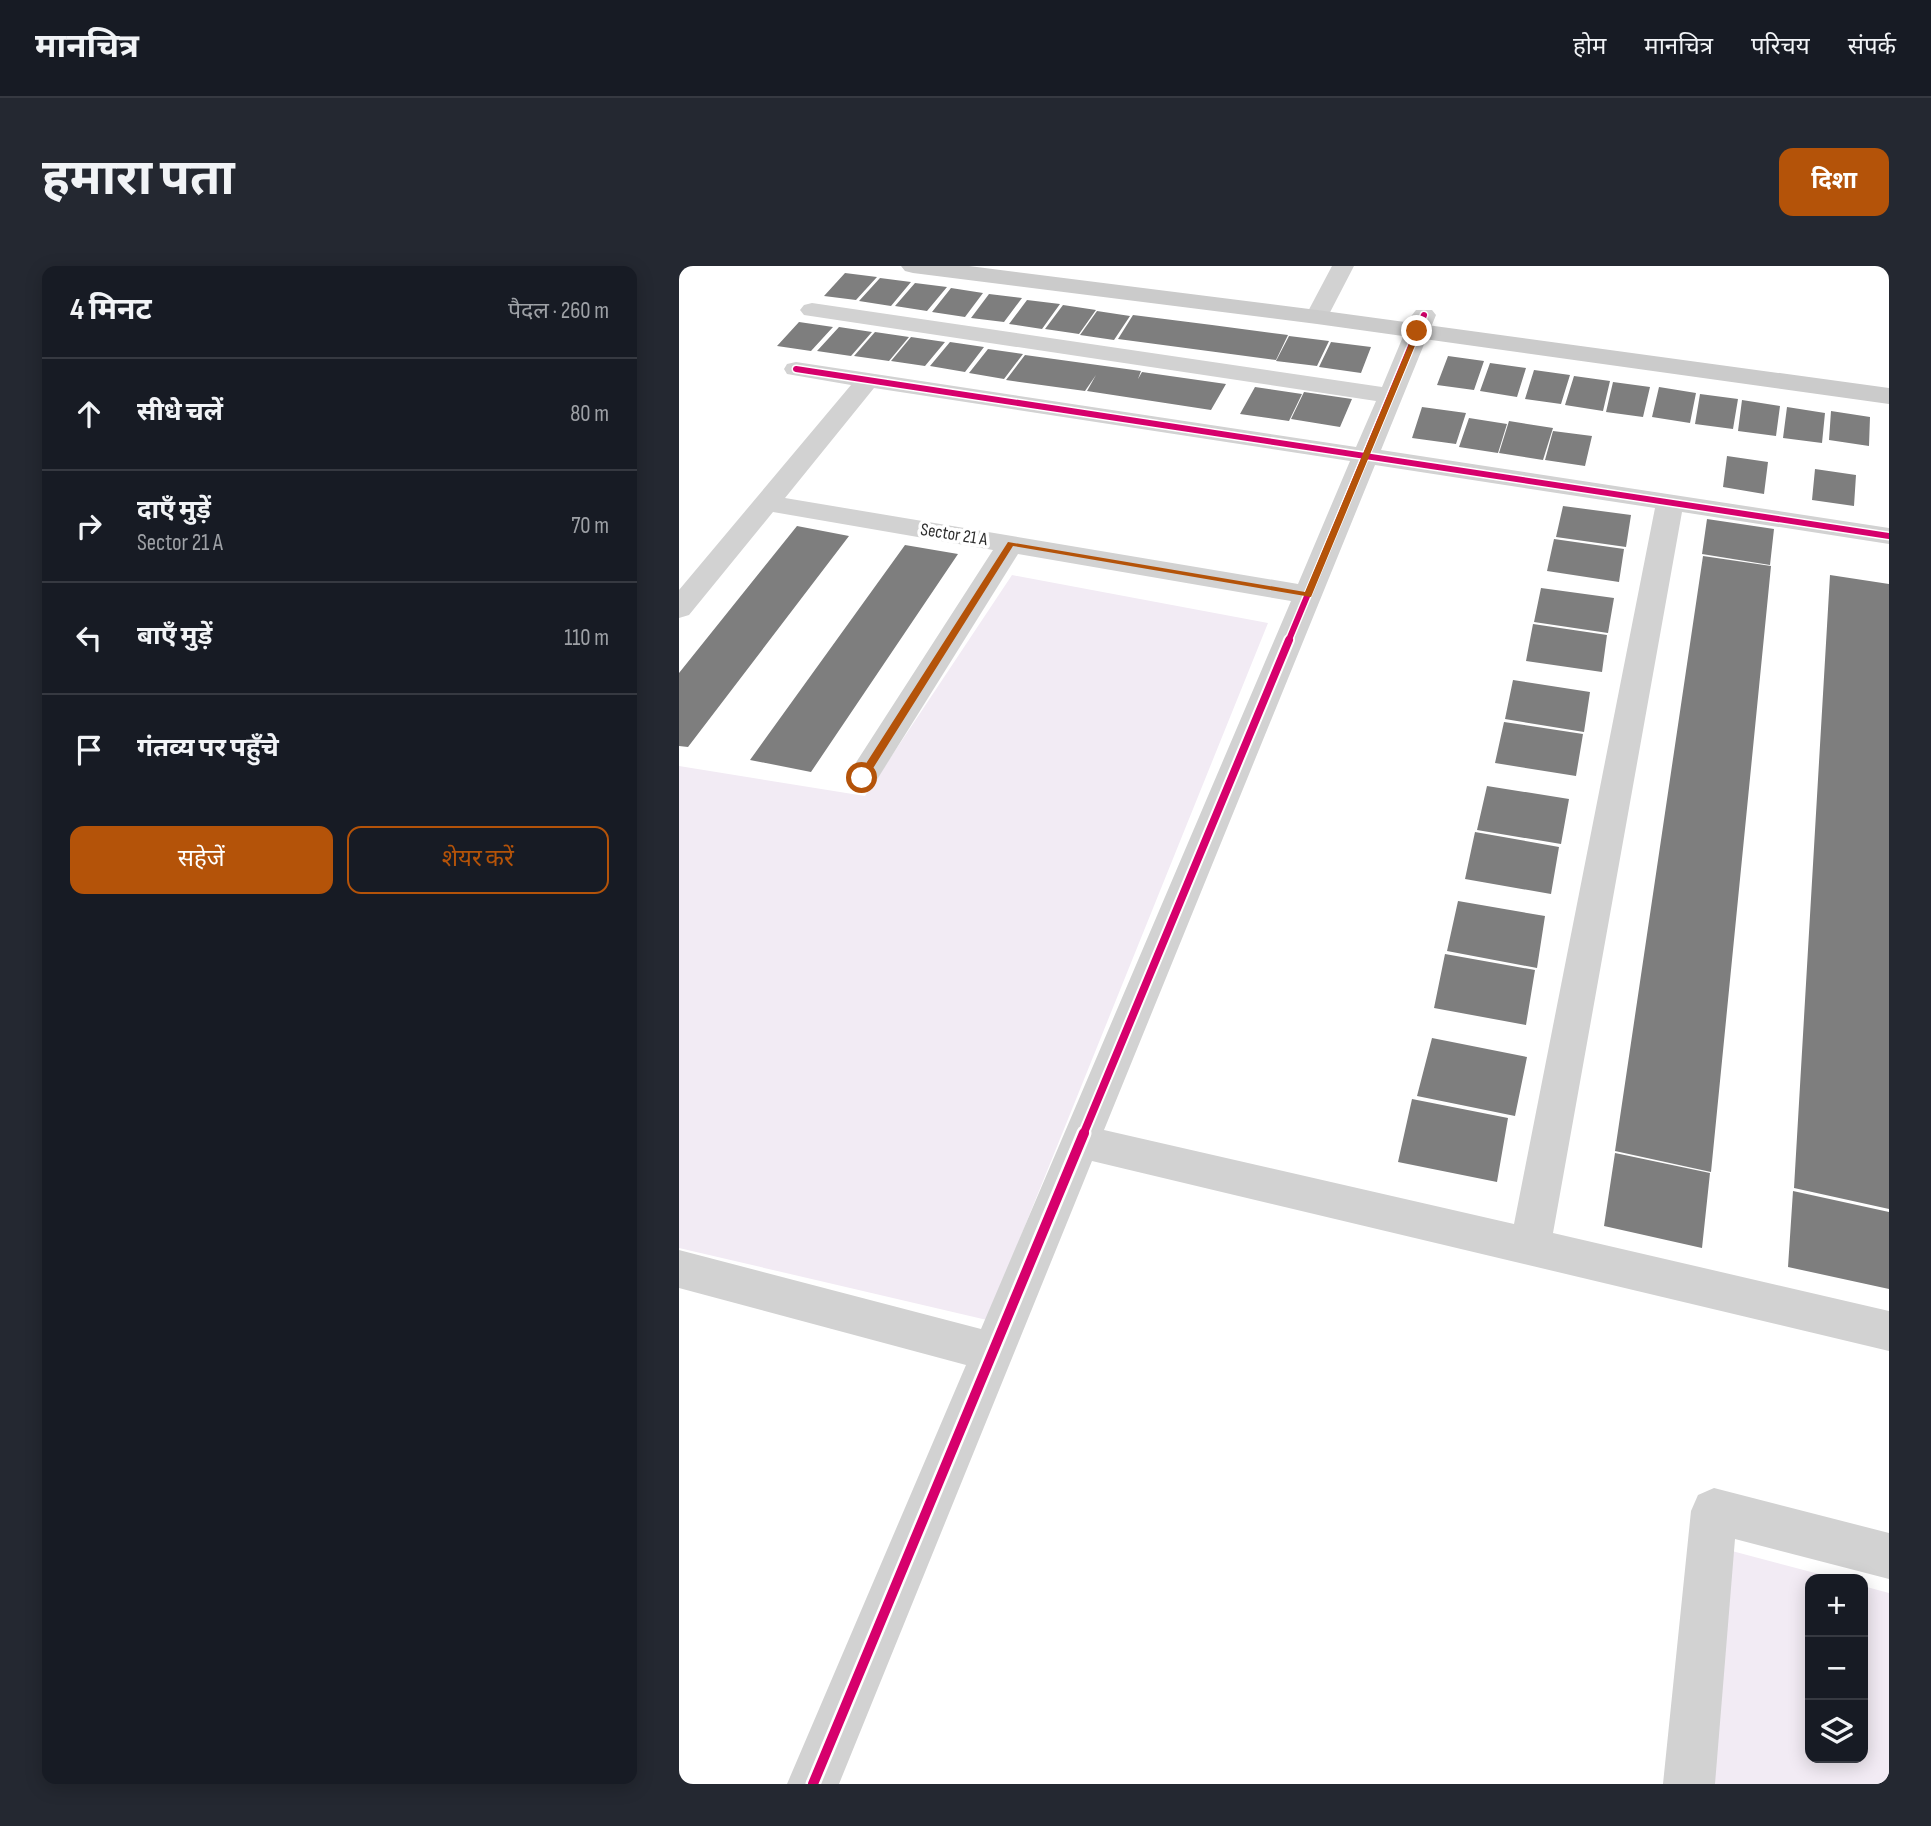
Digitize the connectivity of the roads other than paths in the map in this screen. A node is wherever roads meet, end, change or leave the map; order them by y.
1 (913, 266) edge
2 (1061, 266) edge
3 (1343, 266) edge
4 (1321, 309) junction
5 (812, 310) dead end
6 (1421, 323) junction
7 (796, 369) dead end
8 (1889, 377) edge
9 (867, 380) junction
10 (1391, 396) junction
11 (1889, 396) edge
12 (1366, 456) junction
13 (1670, 502) junction
14 (766, 503) junction
15 (1889, 536) edge
16 (1011, 543) junction
17 (1308, 595) junction
18 (679, 609) edge
19 (862, 778) dead end
20 (1080, 1141) junction
21 (1530, 1247) junction
22 (679, 1269) edge
23 (1889, 1331) edge
24 (993, 1352) junction
25 (1889, 1556) edge
26 (813, 1784) edge
27 (1689, 1784) edge

1 - 4 street
2 - 4 street
3 - 4 street
4 - 6 street
5 - 10 street
6 - 8 street
6 - 10 street
6 - 11 street
7 - 9 street
9 - 12 street
9 - 14 street
10 - 12 street
12 - 13 street
12 - 17 street
13 - 15 street
13 - 21 street
14 - 16 street, Sector 21 A
14 - 18 street
16 - 17 street, Sector 21 A
16 - 19 street
17 - 20 street
20 - 21 street
20 - 24 street
21 - 23 street
22 - 24 street
24 - 26 street
25 - 27 street

